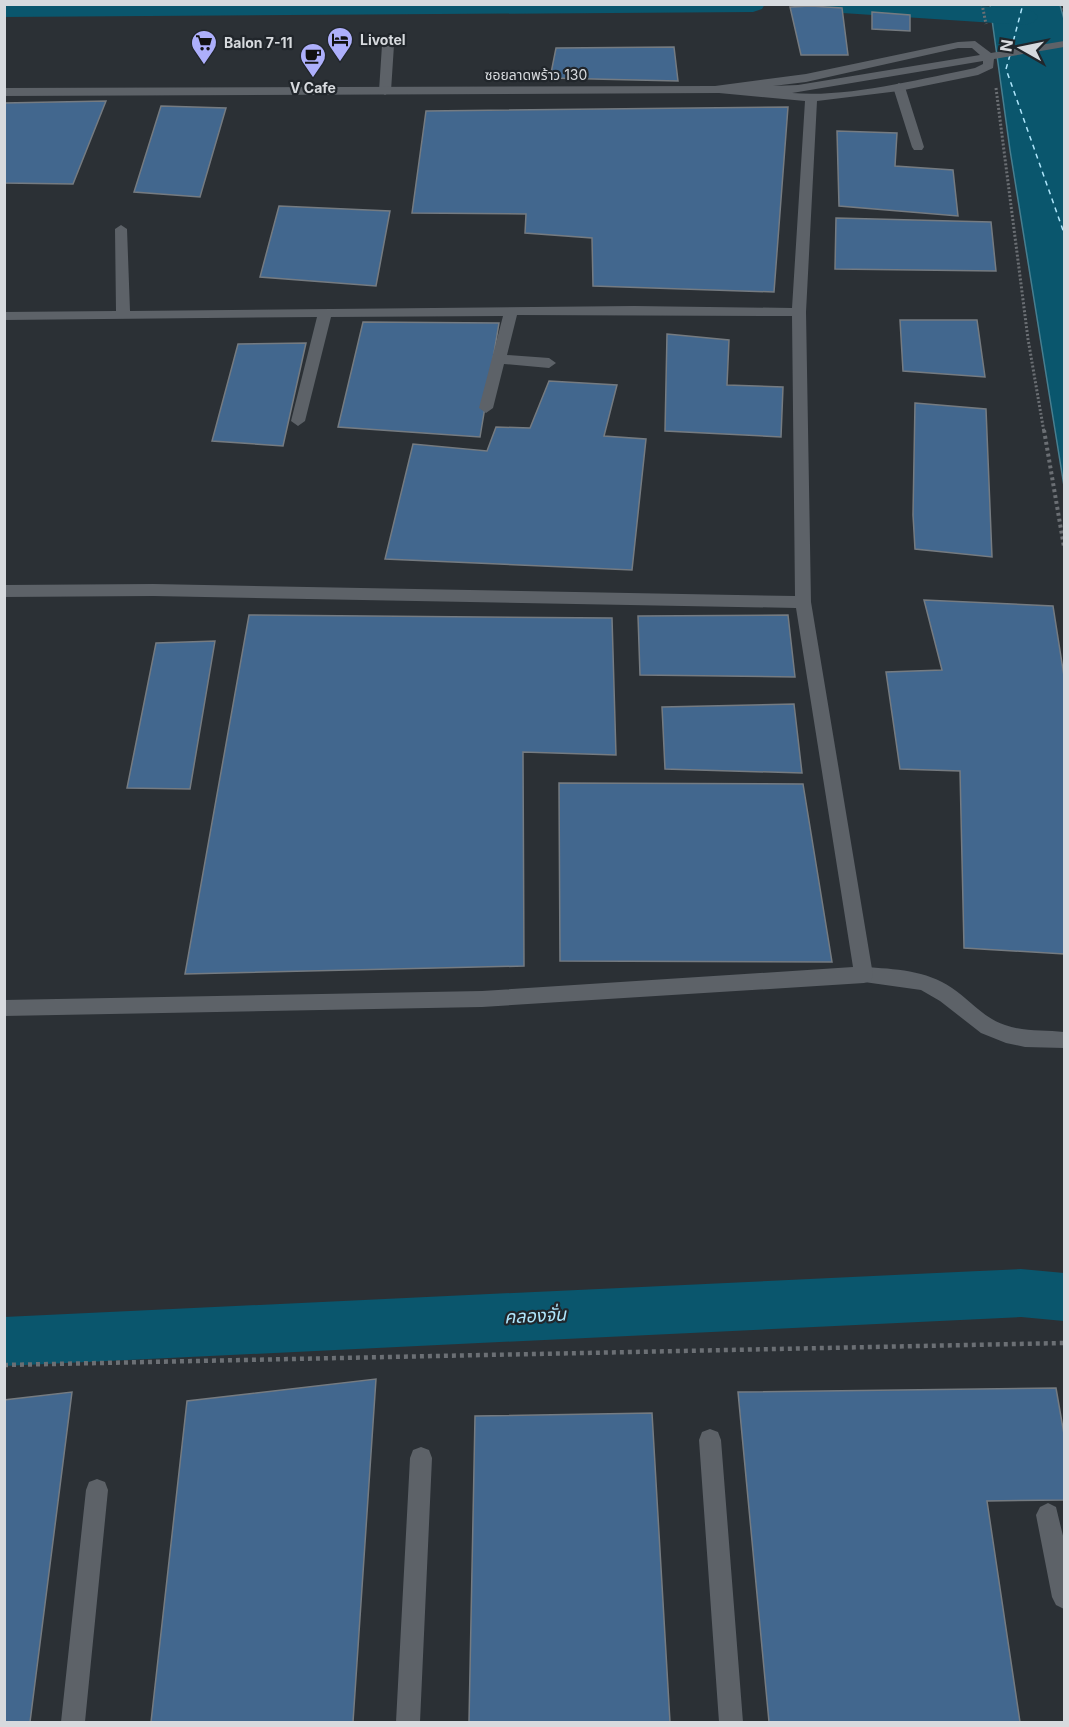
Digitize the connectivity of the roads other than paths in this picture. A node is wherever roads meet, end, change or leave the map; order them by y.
1 (1065, 44) edge
2 (388, 45) dead end
3 (899, 87) junction
4 (716, 89) junction
5 (385, 90) junction
6 (4, 92) edge
7 (804, 94) junction
8 (918, 147) dead end
9 (121, 229) dead end
10 (511, 311) junction
11 (799, 312) junction
12 (325, 313) junction
13 (123, 315) junction
14 (4, 316) edge
15 (499, 358) junction
16 (549, 363) dead end
17 (486, 408) dead end
18 (298, 421) dead end
19 (4, 591) edge
20 (803, 602) junction
21 (864, 975) junction
22 (4, 1008) edge
23 (1065, 1040) edge
24 (710, 1440) dead end
25 (421, 1458) dead end
26 (97, 1490) dead end
27 (1048, 1515) dead end
28 (1065, 1598) edge
29 (73, 1722) edge
30 (408, 1722) edge
31 (731, 1722) edge

1 - 7 street, ซอยลาดพร้าว 130
2 - 5 street
3 - 4 street
3 - 7 street
3 - 8 street
4 - 5 street, ซอยลาดพร้าว 130
4 - 7 street, ซอยลาดพร้าว 130
5 - 6 street, ซอยลาดพร้าว 130
7 - 11 street
9 - 13 street
10 - 11 street
10 - 12 street
10 - 15 street
11 - 20 street
12 - 13 street
12 - 18 street
13 - 14 street
15 - 16 street
15 - 17 street
19 - 20 street
20 - 21 street
21 - 22 street
21 - 23 street
24 - 31 street
25 - 30 street
26 - 29 street
27 - 28 street

